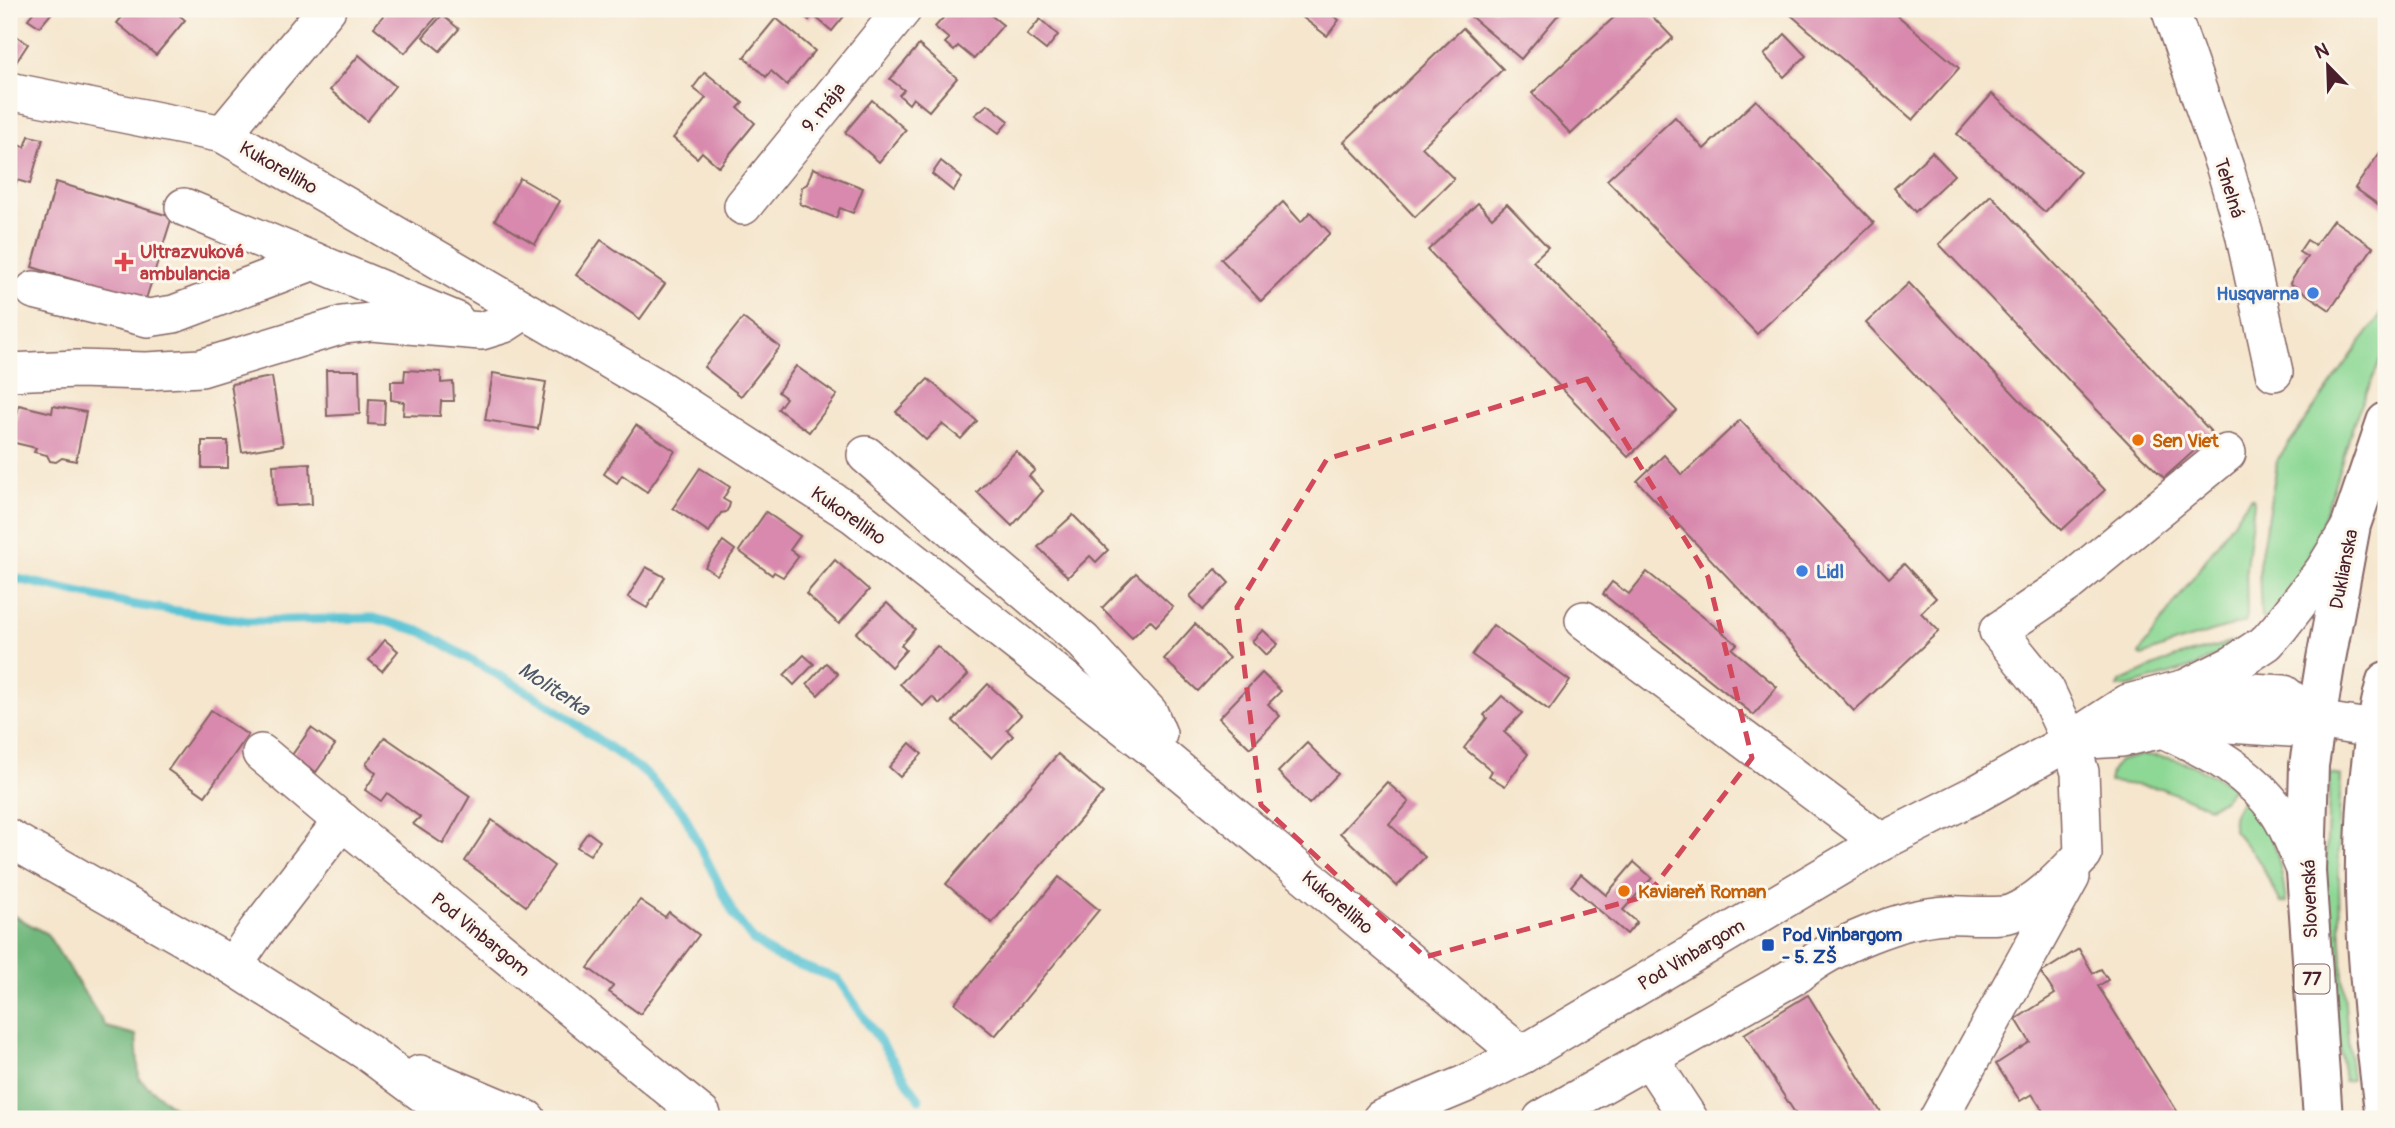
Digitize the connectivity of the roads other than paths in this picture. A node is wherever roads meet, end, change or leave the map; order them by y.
1 (327, 9) edge
2 (902, 9) edge
3 (2171, 9) edge
4 (9, 91) edge
5 (223, 134) junction
6 (743, 206) dead end
7 (184, 207) dead end
8 (314, 261) junction
9 (34, 290) dead end
10 (524, 311) junction
11 (481, 331) junction
12 (9, 372) edge
13 (2274, 372) dead end
14 (2386, 422) edge
15 (2227, 453) dead end
16 (866, 455) dead end
17 (2351, 525) junction
18 (1584, 620) dead end
19 (2386, 681) edge
20 (2186, 688) junction
21 (2317, 720) junction
22 (2374, 729) junction
23 (2165, 730) junction
24 (2070, 741) junction
25 (1153, 749) junction
26 (261, 752) dead end
27 (342, 821) junction
28 (9, 838) edge
29 (1881, 842) junction
30 (2083, 855) junction
31 (2306, 871) junction
32 (233, 966) junction
33 (367, 1052) junction
34 (1522, 1055) junction
35 (1649, 1058) junction
36 (2321, 1103) edge
37 (702, 1115) dead end
38 (1922, 1116) edge
39 (457, 1119) edge
40 (527, 1119) edge
41 (1381, 1119) edge
42 (1542, 1119) edge
43 (1689, 1119) edge
44 (2385, 1119) edge

1 - 5 street
2 - 6 street, 9. mája
3 - 13 street, Tehelná
4 - 5 street, Kukorelliho
5 - 10 street, Kukorelliho
7 - 8 street
8 - 9 street
8 - 11 street
10 - 11 street
10 - 25 street, Kukorelliho
11 - 12 street
14 - 17 main road, Duklianska / 77
15 - 24 street
16 - 25 street
17 - 20 street, Pod Vinbargom
17 - 21 main road, Duklianska / 77
18 - 29 street
19 - 22 main road
20 - 21 street, Pod Vinbargom
20 - 24 street, Pod Vinbargom
21 - 22 street, Pod Vinbargom
21 - 23 street, Pod Vinbargom
21 - 31 main road, Slovenská / 77
22 - 44 main road
23 - 24 street, Pod Vinbargom
23 - 31 street
24 - 29 street, Pod Vinbargom
24 - 30 street
25 - 34 street, Kukorelliho
26 - 27 street, Pod Vinbargom
27 - 32 street
27 - 37 street, Pod Vinbargom
28 - 32 street
29 - 34 street, Pod Vinbargom
30 - 35 street
30 - 38 street
31 - 36 main road, Slovenská / 77
32 - 33 street
33 - 39 street
33 - 40 street
34 - 41 street, Pod Vinbargom
35 - 42 street
35 - 43 street

